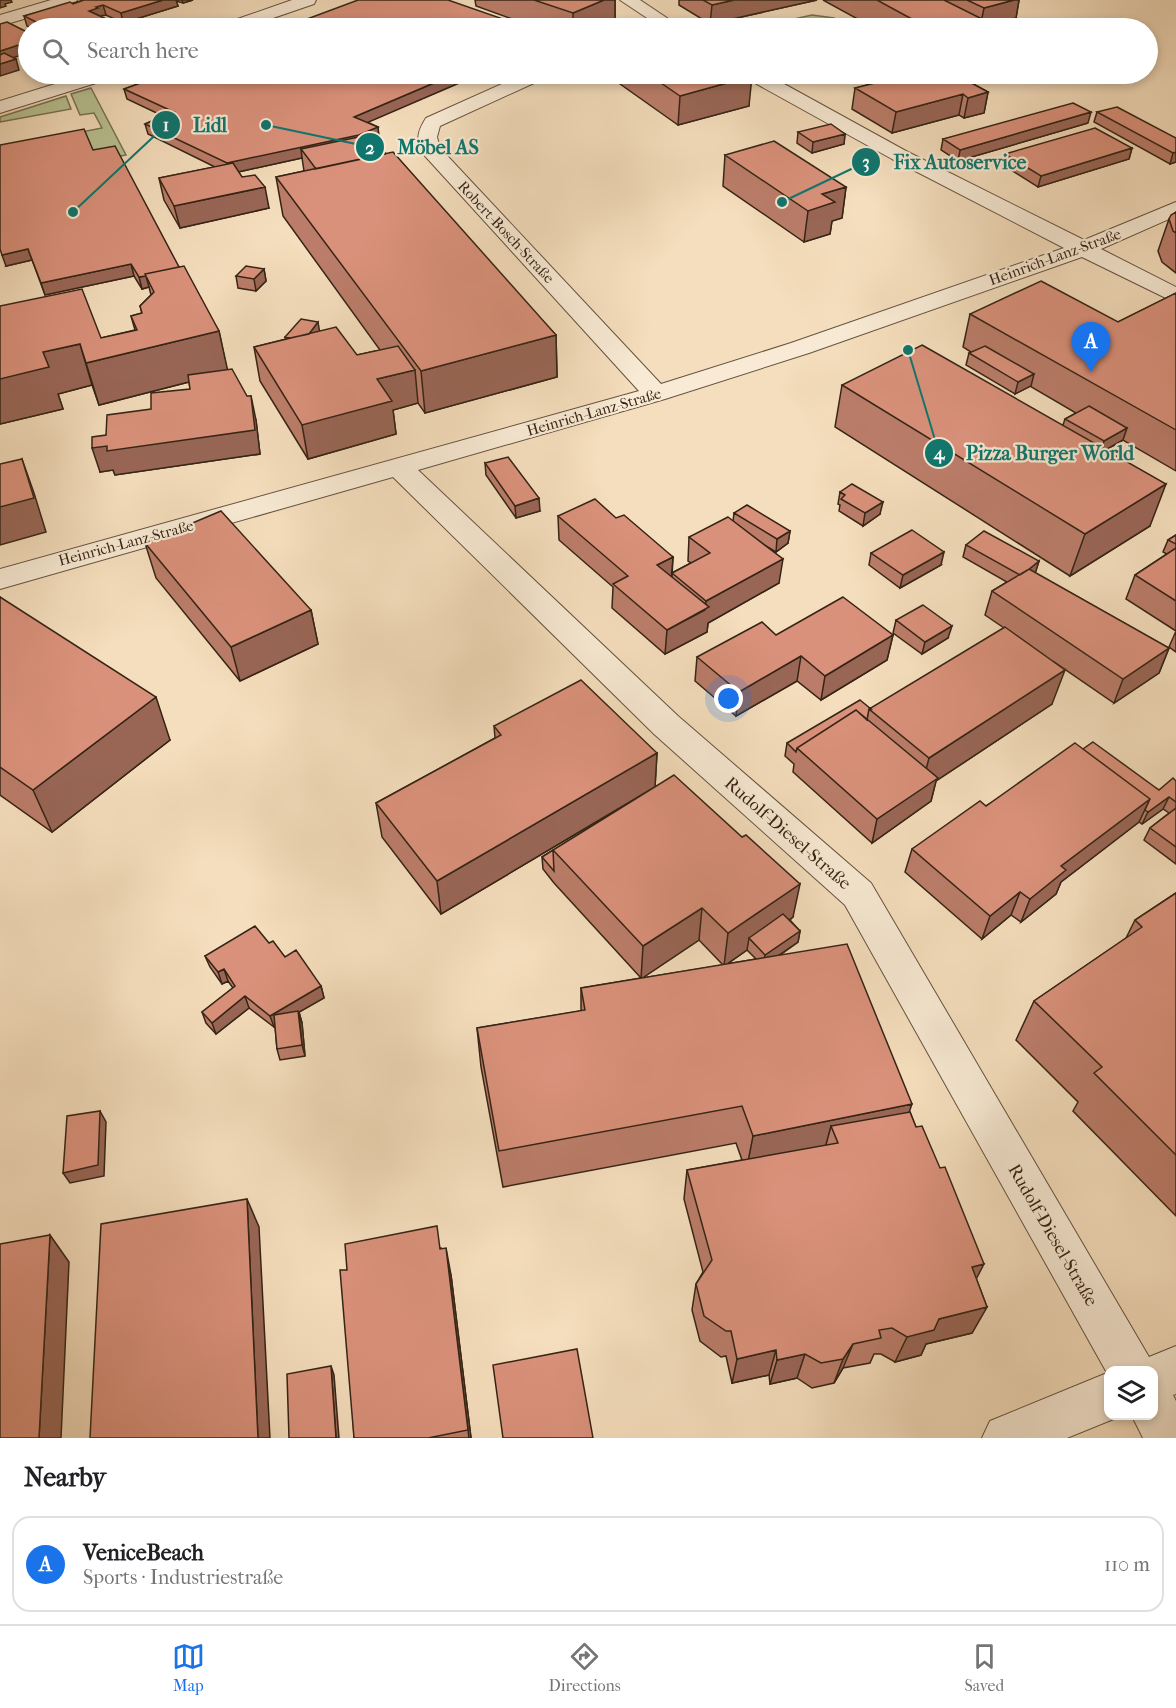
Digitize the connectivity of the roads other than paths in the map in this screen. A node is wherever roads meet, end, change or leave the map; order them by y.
1 (69, 0) edge
2 (308, 0) edge
3 (628, 0) edge
4 (257, 18) edge
5 (657, 18) edge
6 (0, 21) edge
7 (73, 84) edge
8 (516, 84) edge
9 (771, 84) edge
10 (0, 107) edge
11 (1176, 208) edge
12 (1082, 249) junction
13 (1176, 296) edge
14 (656, 394) junction
15 (399, 467) junction
16 (0, 579) edge
17 (1128, 1366) edge
18 (1176, 1370) edge
19 (1158, 1377) edge
20 (1104, 1399) edge
21 (1158, 1416) edge
22 (1007, 1438) edge
23 (1170, 1438) edge

1 - 6 street
2 - 4 street
3 - 5 street
7 - 10 street
8 - 14 street, Robert-Bosch-Straße
9 - 12 street
11 - 12 street, Heinrich-Lanz-Straße
12 - 13 street
12 - 14 street, Heinrich-Lanz-Straße
14 - 15 street, Heinrich-Lanz-Straße
15 - 16 street, Heinrich-Lanz-Straße
15 - 17 street, Rudolf-Diesel-Straße
18 - 19 street
20 - 22 street
21 - 23 street

